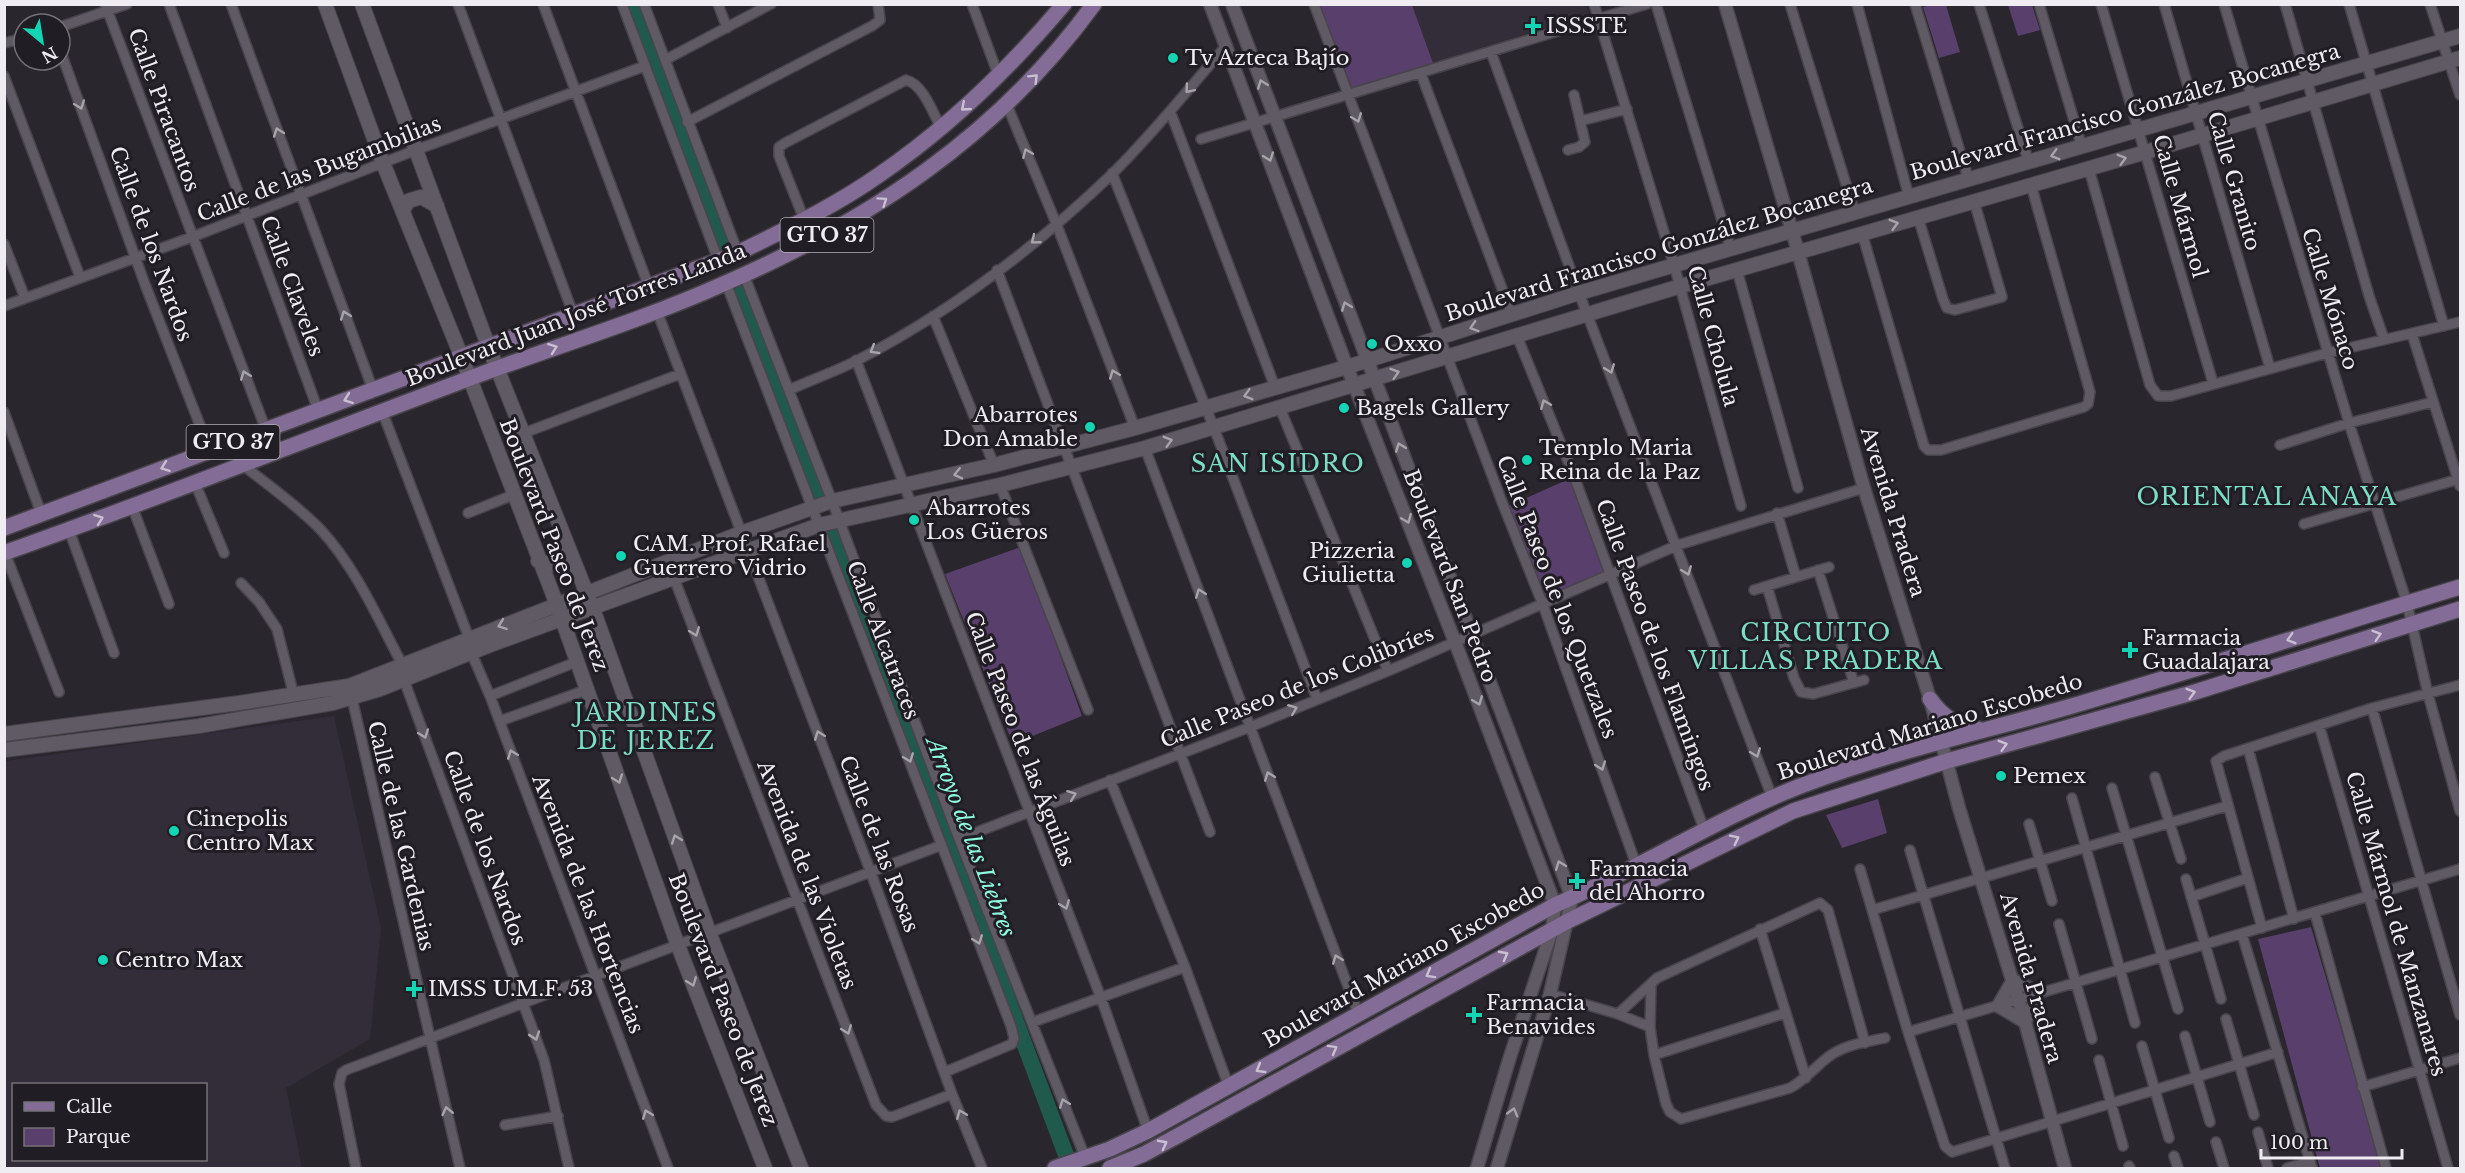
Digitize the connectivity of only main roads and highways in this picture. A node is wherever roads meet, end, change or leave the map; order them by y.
1 (326, 4) edge
2 (362, 4) edge
3 (1064, 4) edge
4 (1094, 4) edge
5 (2460, 36) edge
6 (2455, 59) edge
7 (437, 206) junction
8 (403, 210) junction
9 (489, 348) junction
10 (462, 358) junction
11 (498, 368) junction
12 (470, 378) junction
13 (4, 528) edge
14 (568, 547) junction
15 (4, 553) edge
16 (538, 561) junction
17 (2460, 587) edge
18 (587, 594) junction
19 (557, 605) junction
20 (593, 609) junction
21 (2460, 609) edge
22 (562, 620) junction
23 (350, 692) junction
24 (1930, 699) road end
25 (239, 703) junction
26 (224, 722) junction
27 (1990, 729) junction
28 (4, 734) edge
29 (4, 750) edge
30 (765, 1168) edge
31 (801, 1168) edge
32 (1055, 1168) edge
33 (1110, 1168) edge

1 - 8 main road, Boulevard Paseo de Jerez
2 - 7 main road, Boulevard Paseo de Jerez
3 -> 9 main road, Boulevard Juan José Torres Landa / GTO 37
11 -> 4 main road, Boulevard Juan José Torres Landa / GTO 37
5 -> 18 main road, Boulevard Francisco González Bocanegra
20 -> 6 main road, Boulevard Francisco González Bocanegra
7 - 8 main road
7 - 9 main road, Boulevard Paseo de Jerez
8 - 10 main road, Boulevard Paseo de Jerez
9 - 10 main road, Boulevard Juan José Torres Landa / GTO 37
9 - 11 main road, Boulevard Paseo de Jerez
10 - 12 main road, Boulevard Paseo de Jerez
10 -> 13 main road, Boulevard Juan José Torres Landa / GTO 37
11 - 12 main road, Boulevard Juan José Torres Landa / GTO 37
11 - 14 main road, Boulevard Paseo de Jerez
15 -> 12 main road, Boulevard Juan José Torres Landa / GTO 37
12 - 16 main road, Boulevard Paseo de Jerez
14 - 16 main road
14 - 18 main road, Boulevard Paseo de Jerez
16 - 19 main road, Boulevard Paseo de Jerez
17 -> 27 main road, Boulevard Mariano Escobedo
18 - 19 main road, Boulevard Francisco González Bocanegra
18 - 20 main road, Boulevard Paseo de Jerez
19 - 22 main road, Boulevard Paseo de Jerez
19 -> 23 main road, Boulevard Francisco González Bocanegra
20 - 22 main road, Boulevard Francisco González Bocanegra
31 -> 20 main road, Boulevard Paseo de Jerez
33 -> 21 main road, Boulevard Mariano Escobedo
22 - 23 main road, Boulevard Francisco González Bocanegra
22 -> 30 main road, Boulevard Paseo de Jerez
23 - 25 main road, Boulevard Francisco González Bocanegra
23 - 26 main road, Boulevard Francisco González Bocanegra
24 - 27 main road
25 - 26 main road
25 - 28 main road, Boulevard Francisco González Bocanegra
26 - 29 main road, Boulevard Francisco González Bocanegra
27 -> 32 main road, Boulevard Mariano Escobedo

